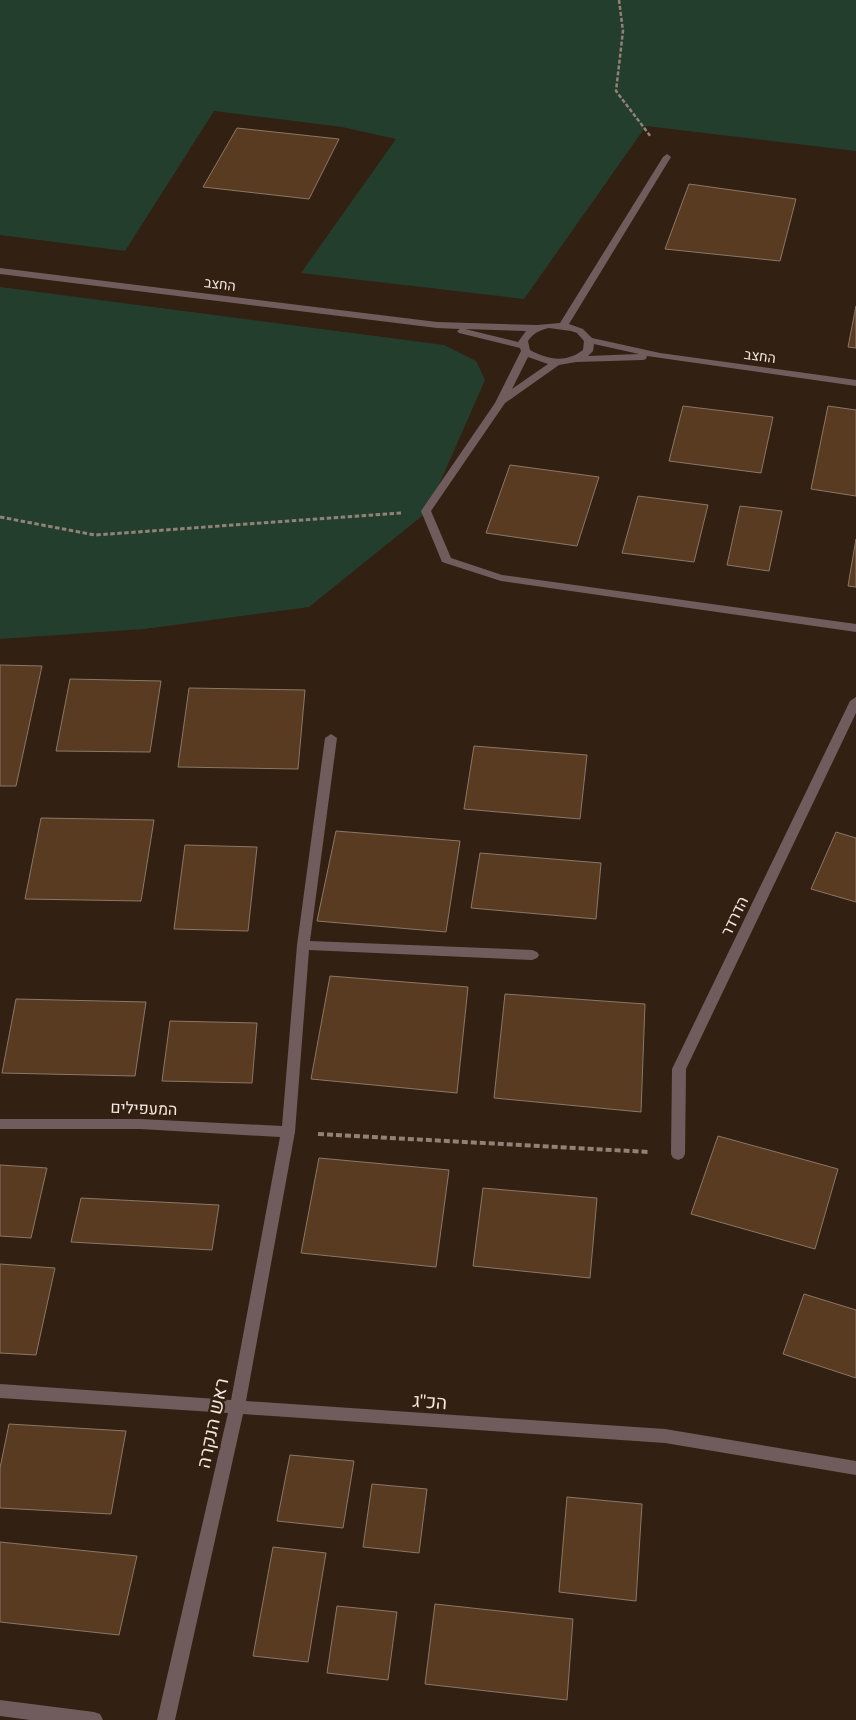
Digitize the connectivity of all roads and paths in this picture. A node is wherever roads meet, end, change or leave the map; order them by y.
1 (619, 0) edge
2 (667, 157) joint
3 (0, 271) edge
4 (437, 325) junction
5 (563, 326) junction
6 (537, 328) junction
7 (589, 340) junction
8 (525, 349) junction
9 (660, 356) junction
10 (576, 359) junction
11 (556, 362) junction
12 (856, 382) edge
13 (500, 403) junction
14 (427, 512) junction
15 (0, 517) edge
16 (856, 628) edge
17 (856, 701) edge
18 (331, 738) dead end
19 (303, 944) junction
20 (532, 955) dead end
21 (0, 1124) edge
22 (288, 1132) junction
23 (678, 1154) joint
24 (0, 1391) edge
25 (237, 1408) junction
26 (856, 1468) edge
27 (0, 1708) edge
28 (94, 1720) edge
29 (166, 1720) edge

1 - 2 path
2 - 5 street
3 - 4 street, החצב
4 - 6 street, החצב
4 - 8 street, החצב
5 - 6 street, החצב
5 - 7 street, החצב
6 - 8 street
7 - 9 street, החצב
7 - 10 street
8 - 11 street, החצב
8 - 13 street
9 - 10 street, החצב
9 - 12 street, החצב
10 - 11 street, החצב
11 - 13 street
13 - 14 street
14 - 15 path
14 - 16 street
17 - 23 street, הדרדר
18 - 19 street, ראש הנקרה
19 - 20 street
19 - 22 street, ראש הנקרה
21 - 22 street, המעפילים
22 - 23 path
22 - 25 street, ראש הנקרה
24 - 25 street, הכ"ג
25 - 26 street, הכ"ג
25 - 29 street, ראש הנקרה
27 - 28 street

